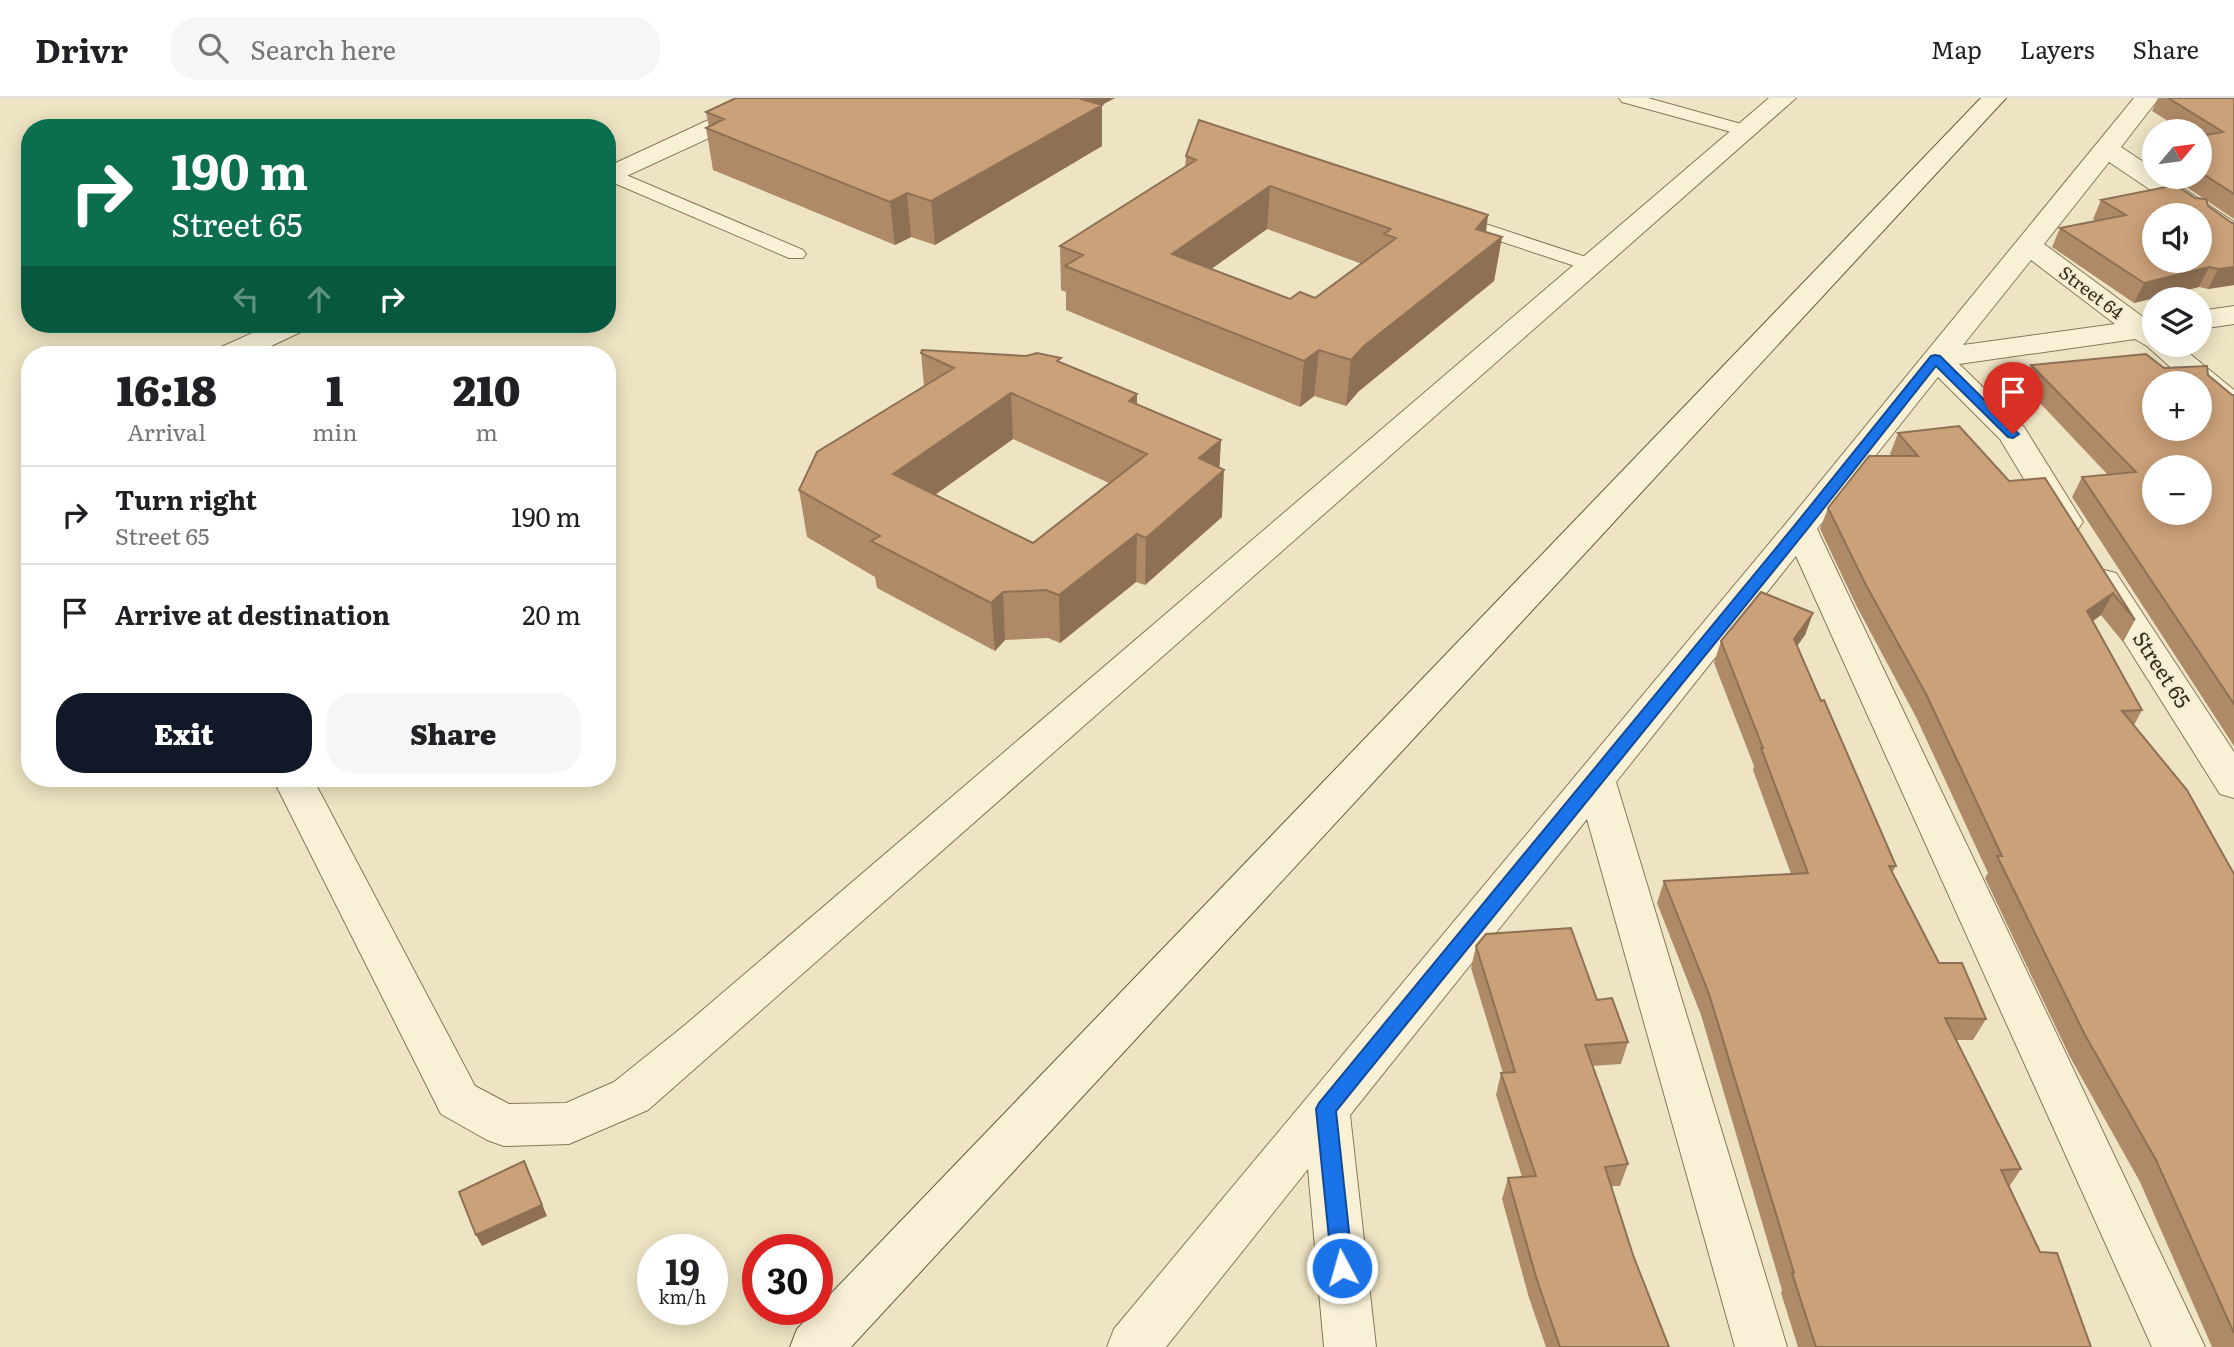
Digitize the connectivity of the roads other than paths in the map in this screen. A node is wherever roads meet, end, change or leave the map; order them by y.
1 (776, 98) edge
2 (1628, 98) edge
3 (1784, 98) edge
4 (1994, 98) edge
5 (2147, 98) edge
6 (1746, 131) junction
7 (2107, 149) junction
8 (616, 173) edge
9 (616, 179) edge
10 (1437, 214) edge
11 (2234, 234) edge
12 (2028, 246) junction
13 (796, 254) dead end
14 (1591, 265) junction
15 (2234, 315) edge
16 (2212, 318) edge
17 (2142, 328) edge
18 (276, 333) edge
19 (2142, 337) edge
20 (247, 346) edge
21 (2177, 357) edge
22 (1935, 358) junction
23 (2234, 406) edge
24 (1800, 528) junction
25 (1595, 778) junction
26 (2234, 784) edge
27 (297, 787) edge
28 (1326, 1109) junction
29 (816, 1347) edge
30 (1133, 1347) edge
31 (1350, 1347) edge
32 (1761, 1347) edge
33 (2179, 1347) edge

1 - 8 street
2 - 6 lane
3 - 6 street
4 - 29 street
5 - 7 street
6 - 14 street
7 - 11 street
7 - 12 street
9 - 13 lane
10 - 14 lane
12 - 17 street, Street 64
12 - 22 street
14 - 27 street
15 - 16 street
18 - 20 street
19 - 22 street
21 - 23 street, Street 64
22 - 24 street
22 - 26 street, Street 65
24 - 25 street
24 - 33 street
25 - 28 street
25 - 32 street
28 - 30 street
28 - 31 street

